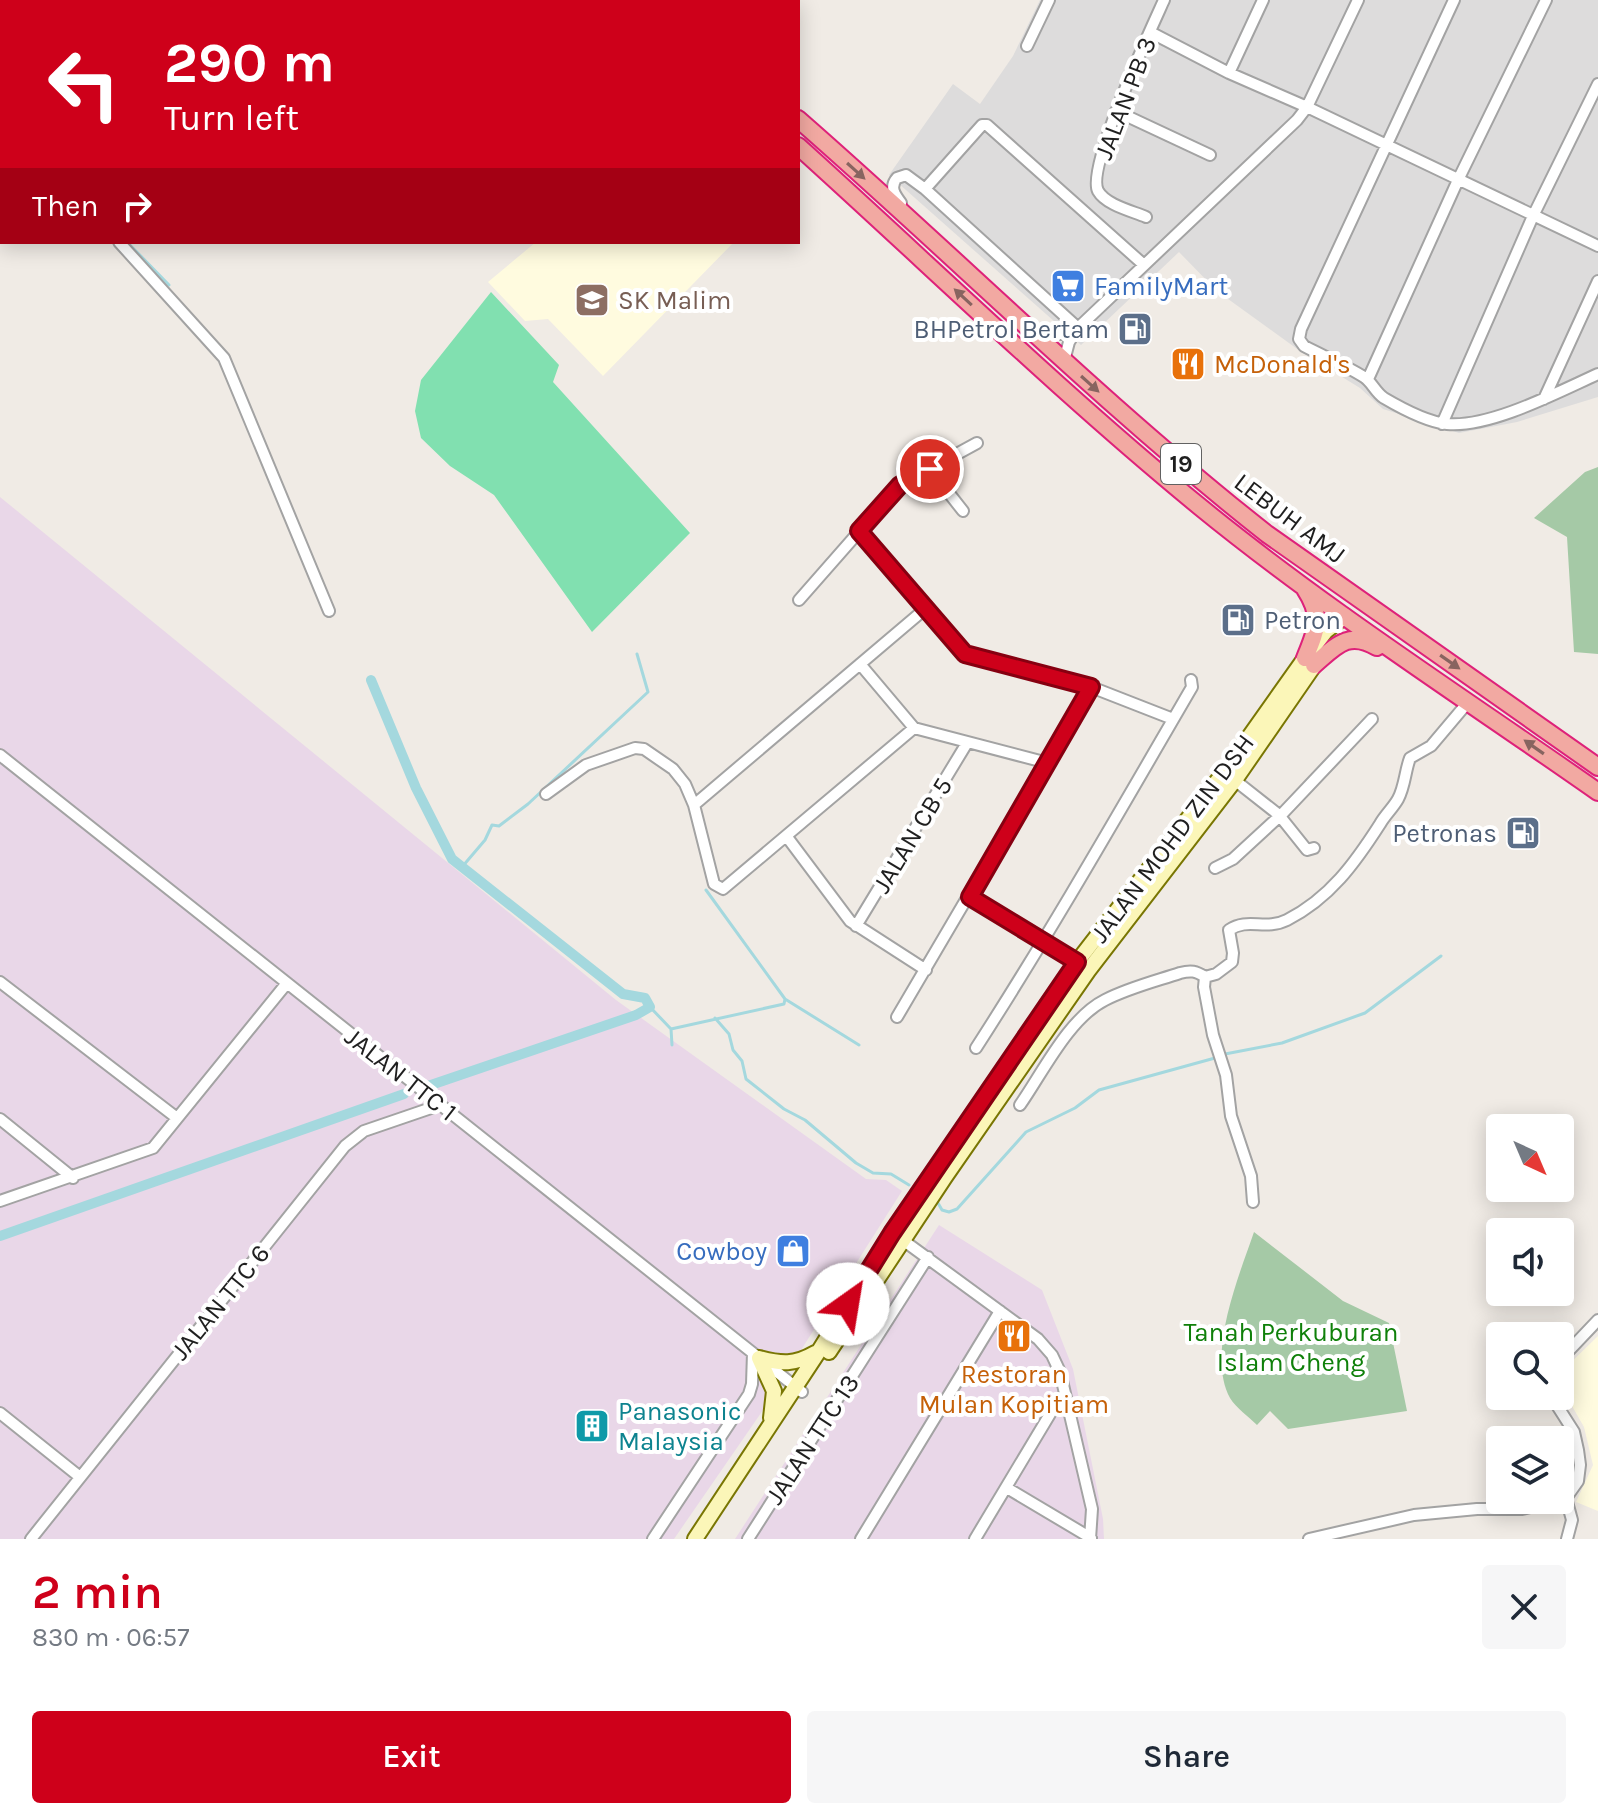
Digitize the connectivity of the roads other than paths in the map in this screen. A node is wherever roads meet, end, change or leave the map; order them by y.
1 (1049, 0) edge
2 (1164, 0) edge
3 (1263, 0) edge
4 (1358, 0) edge
5 (1454, 0) edge
6 (1546, 0) edge
7 (1150, 32) junction
8 (1027, 46) dead end
9 (1229, 73) junction
10 (1598, 84) edge
11 (1307, 107) junction
12 (1116, 111) junction
13 (800, 121) edge
14 (1384, 145) junction
15 (800, 148) edge
16 (1210, 155) dead end
17 (1458, 180) junction
18 (925, 189) junction
19 (903, 214) junction
20 (1533, 216) junction
21 (1146, 217) dead end
22 (121, 244) edge
23 (1598, 246) edge
24 (1144, 265) junction
25 (1598, 281) edge
26 (1078, 328) junction
27 (1033, 332) junction
28 (1064, 361) junction
29 (1598, 374) edge
30 (1368, 379) junction
31 (1544, 399) junction
32 (1442, 424) junction
33 (977, 443) dead end
34 (930, 469) junction
35 (1224, 500) junction
36 (963, 511) dead end
37 (859, 531) junction
38 (1302, 584) junction
39 (799, 600) dead end
40 (925, 609) junction
41 (329, 611) dead end
42 (1345, 616) junction
43 (1422, 642) junction
44 (1310, 661) junction
45 (860, 664) junction
46 (1422, 668) junction
47 (1191, 680) dead end
48 (1091, 687) junction
49 (1469, 701) junction
50 (1173, 719) junction
51 (1372, 719) dead end
52 (914, 728) junction
53 (967, 743) junction
54 (0, 755) edge
55 (1048, 763) junction
56 (1598, 767) edge
57 (1230, 776) junction
58 (1598, 792) edge
59 (546, 794) dead end
60 (694, 805) junction
61 (1279, 815) junction
62 (787, 837) junction
63 (1314, 848) dead end
64 (1215, 868) dead end
65 (970, 897) junction
66 (856, 926) junction
67 (1045, 941) junction
68 (1083, 967) junction
69 (926, 970) junction
70 (1205, 977) junction
71 (0, 982) edge
72 (287, 983) junction
73 (897, 1017) dead end
74 (976, 1048) dead end
75 (440, 1105) junction
76 (1020, 1105) dead end
77 (177, 1118) junction
78 (0, 1119) edge
79 (73, 1178) junction
80 (0, 1201) edge
81 (1253, 1202) dead end
82 (898, 1236) junction
83 (928, 1257) junction
84 (1000, 1311) junction
85 (1598, 1320) edge
86 (1574, 1345) edge
87 (819, 1351) junction
88 (756, 1356) junction
89 (798, 1390) junction
90 (1064, 1396) junction
91 (0, 1413) edge
92 (770, 1424) junction
93 (1574, 1432) edge
94 (80, 1477) junction
95 (1574, 1487) edge
96 (1007, 1488) junction
97 (1486, 1509) edge
98 (1570, 1514) edge
99 (31, 1539) edge
100 (653, 1539) edge
101 (695, 1539) edge
102 (705, 1539) edge
103 (748, 1539) edge
104 (861, 1539) edge
105 (975, 1539) edge
106 (1090, 1539) edge
107 (1309, 1539) edge
108 (1567, 1539) edge

1 - 8 street
2 - 7 street, JALAN PB 3
3 - 9 street
4 - 11 street
5 - 14 street
6 - 17 street
7 - 9 street
7 - 12 street, JALAN PB 3
9 - 11 street
10 - 20 street
11 - 14 street
11 - 24 street
12 - 16 street
12 - 21 street, JALAN PB 3
13 -> 19 highway, LEBUH AMJ / 19
14 - 17 street
14 - 30 street
38 -> 15 highway, LEBUH AMJ / 19
17 - 20 street
17 - 30 street
18 - 19 street
18 - 24 street
18 - 26 street
19 - 27 highway, LEBUH AMJ / 19
20 - 23 street
20 - 32 street
22 - 41 street
24 - 26 street
25 - 31 street
26 - 27 street
26 - 28 street
27 - 28 highway, LEBUH AMJ / 19
28 -> 35 highway, LEBUH AMJ / 19
29 - 31 street
30 - 32 street
31 - 32 street
33 - 34 street
34 - 36 street
34 - 37 street
35 - 42 highway
35 - 43 highway, LEBUH AMJ / 19
37 - 39 street
37 - 40 street
38 - 42 highway, LEBUH AMJ / 19
38 - 44 highway
40 - 45 street
40 - 48 street
42 - 43 highway
42 - 44 main road, JALAN MOHD ZIN DSH
42 - 46 highway, LEBUH AMJ / 19
43 -> 56 highway, LEBUH AMJ / 19
44 - 46 highway
44 - 57 main road, JALAN MOHD ZIN DSH
45 - 52 street
45 - 60 street
46 - 49 highway, LEBUH AMJ / 19
47 - 50 street
48 - 50 street
48 - 55 street
58 -> 49 highway, LEBUH AMJ / 19
49 - 70 street
50 - 67 street
51 - 61 street
52 - 53 street
52 - 62 street
53 - 55 street
53 - 66 street, JALAN CB 5
54 - 72 street, JALAN TTC 1
55 - 65 street
57 - 61 street
57 - 68 main road, JALAN MOHD ZIN DSH
59 - 60 street
60 - 62 street
61 - 63 street
61 - 64 street
62 - 66 street
65 - 67 street
65 - 69 street
66 - 69 street
67 - 68 street
67 - 74 street
68 - 82 main road, JALAN MOHD ZIN DSH
69 - 73 street
70 - 76 street
70 - 81 street
71 - 77 street
72 - 75 street, JALAN TTC 1
72 - 77 street
75 - 88 street, JALAN TTC 1
75 - 94 street, JALAN TTC 6
77 - 79 street
78 - 79 street
79 - 80 street
82 - 83 street
82 - 87 main road, JALAN MOHD ZIN DSH
82 - 89 main road, JALAN MOHD ZIN DSH
83 - 84 street
83 - 103 street, JALAN TTC 13
84 - 90 street
84 - 104 street
85 - 86 street
87 - 88 main road
87 - 89 main road, JALAN MOHD ZIN DSH
88 - 89 street, JALAN TTC 1
88 - 92 main road
88 - 100 street
89 - 92 main road, JALAN MOHD ZIN DSH
89 - 102 main road, JALAN MOHD ZIN DSH
90 - 96 street
90 - 106 street
91 - 94 street
92 - 101 main road, JALAN MOHD ZIN DSH
93 - 95 street
94 - 99 street, JALAN TTC 6
96 - 105 street
96 - 106 street
97 - 107 street
98 - 108 street

